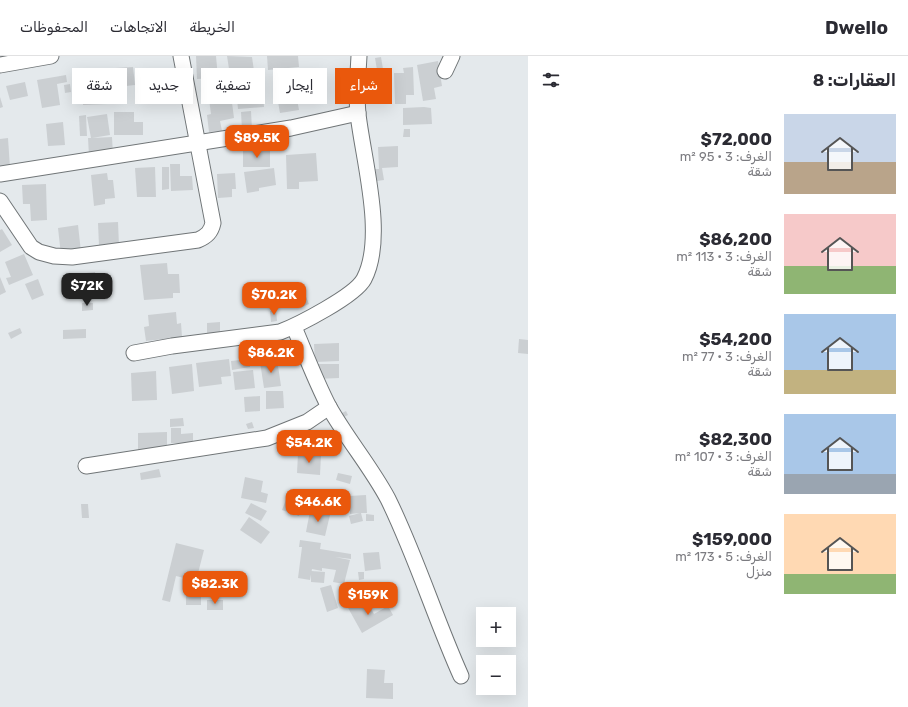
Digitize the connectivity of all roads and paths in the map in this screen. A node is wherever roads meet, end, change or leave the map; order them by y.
1 (51, 56) edge
2 (181, 56) edge
3 (359, 56) edge
4 (452, 56) edge
5 (0, 65) edge
6 (445, 71) dead end
7 (358, 113) junction
8 (198, 142) junction
9 (0, 174) edge
10 (0, 201) edge
11 (294, 327) junction
12 (134, 353) dead end
13 (329, 406) junction
14 (86, 466) dead end
15 (461, 676) dead end

1 - 5 street
2 - 8 street
3 - 7 street
4 - 6 street
7 - 8 street
7 - 11 street
8 - 9 street
8 - 10 street
11 - 12 street
11 - 13 street
13 - 14 street
13 - 15 street

